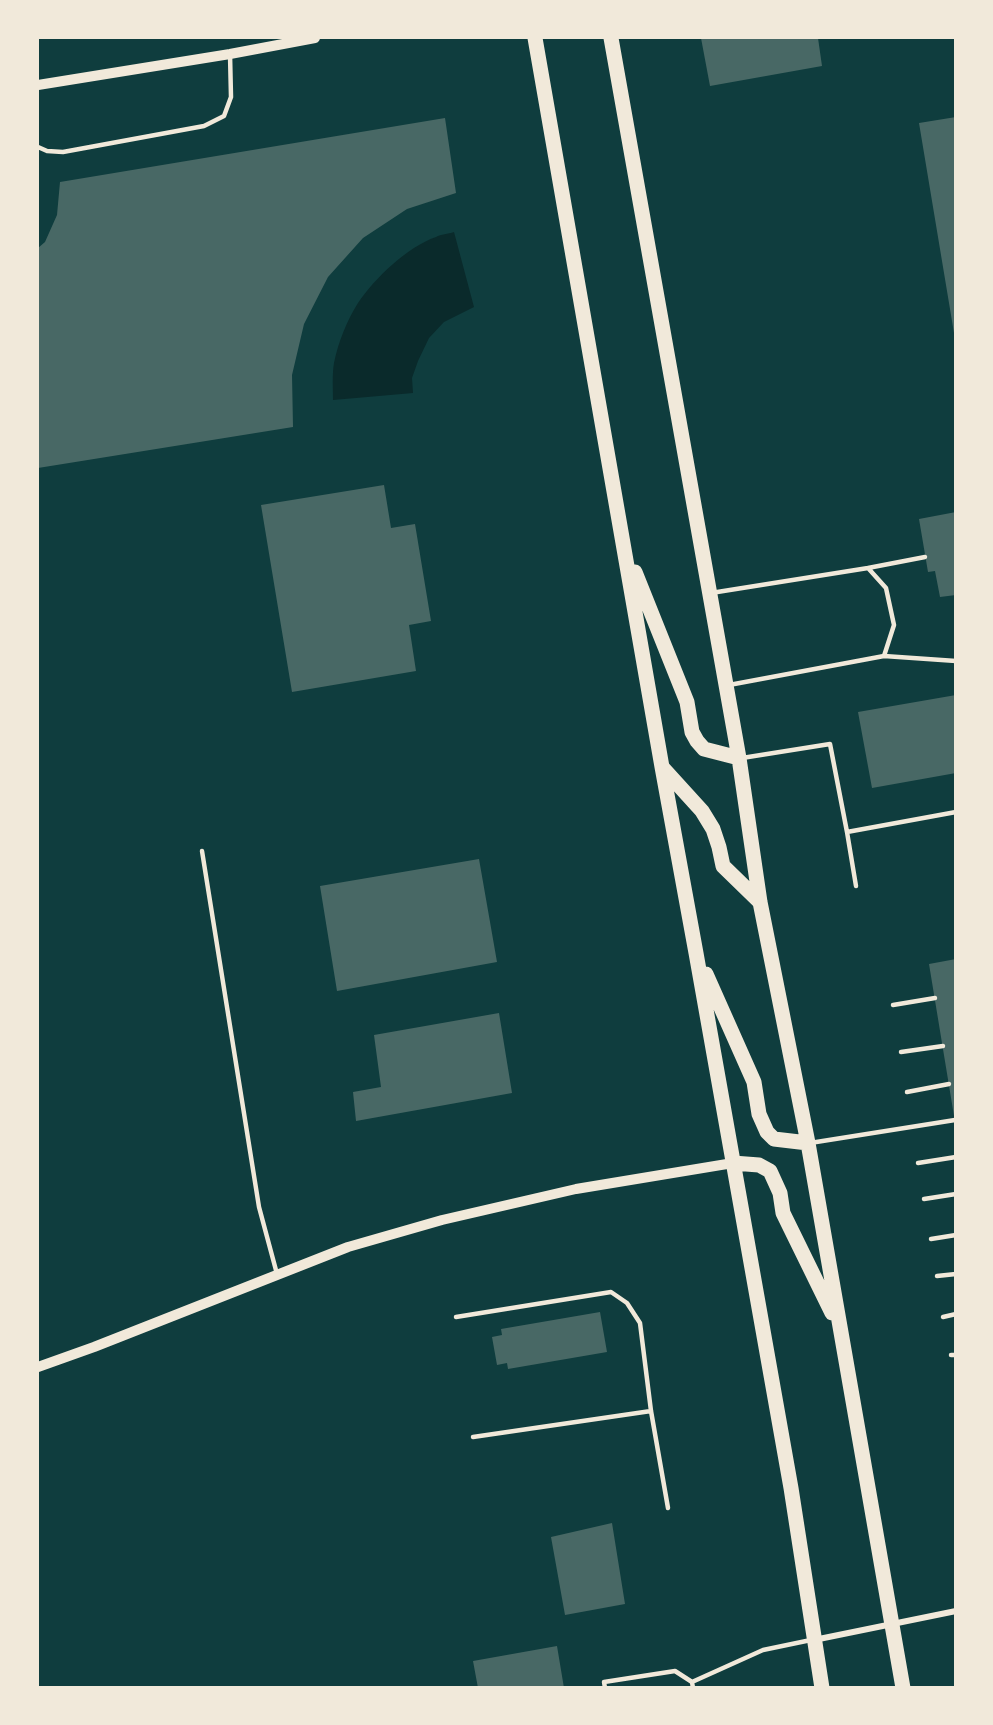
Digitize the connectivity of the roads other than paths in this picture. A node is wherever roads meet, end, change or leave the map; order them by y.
1 (315, 38) edge
2 (535, 38) edge
3 (611, 38) edge
4 (230, 54) junction
5 (38, 85) edge
6 (38, 147) edge
7 (623, 545) junction
8 (925, 557) dead end
9 (868, 568) junction
10 (710, 594) junction
11 (884, 656) junction
12 (956, 661) edge
13 (726, 686) junction
14 (739, 758) junction
15 (662, 767) junction
16 (956, 812) edge
17 (847, 832) junction
18 (202, 851) dead end
19 (856, 886) dead end
20 (760, 902) junction
21 (696, 952) junction
22 (934, 998) dead end
23 (893, 1005) dead end
24 (943, 1046) dead end
25 (901, 1052) dead end
26 (949, 1084) dead end
27 (907, 1092) dead end
28 (955, 1120) edge
29 (808, 1143) junction
30 (956, 1157) edge
31 (733, 1163) junction
32 (918, 1163) dead end
33 (956, 1194) edge
34 (924, 1199) dead end
35 (956, 1235) edge
36 (931, 1239) dead end
37 (956, 1274) edge
38 (277, 1275) junction
39 (937, 1276) dead end
40 (956, 1314) edge
41 (456, 1317) dead end
42 (944, 1317) dead end
43 (840, 1329) junction
44 (38, 1367) edge
45 (651, 1411) junction
46 (473, 1437) dead end
47 (668, 1508) dead end
48 (956, 1611) edge
49 (893, 1624) junction
50 (814, 1640) junction
51 (692, 1685) edge
52 (605, 1688) edge
53 (822, 1688) edge
54 (903, 1688) edge

1 - 4 street
2 - 7 main road
3 - 10 main road
4 - 5 street
4 - 6 lane
7 - 14 main road
7 - 15 main road
8 - 9 lane
9 - 10 lane
9 - 11 lane
10 - 13 main road
11 - 12 lane
11 - 13 lane
13 - 14 main road
14 - 17 lane
14 - 20 main road
15 - 20 main road
15 - 21 main road
16 - 17 lane
17 - 19 lane
18 - 38 lane
20 - 29 main road
21 - 29 main road
21 - 31 main road
22 - 23 lane
24 - 25 lane
26 - 27 lane
28 - 29 lane
29 - 43 main road
30 - 32 lane
31 - 38 street
31 - 43 main road
31 - 50 main road
33 - 34 lane
35 - 36 lane
37 - 39 lane
38 - 44 street
40 - 42 lane
41 - 45 lane
43 - 49 main road
45 - 46 lane
45 - 47 lane
48 - 49 street
49 - 50 street
49 - 54 main road
50 - 51 lane
50 - 53 main road
51 - 52 lane

